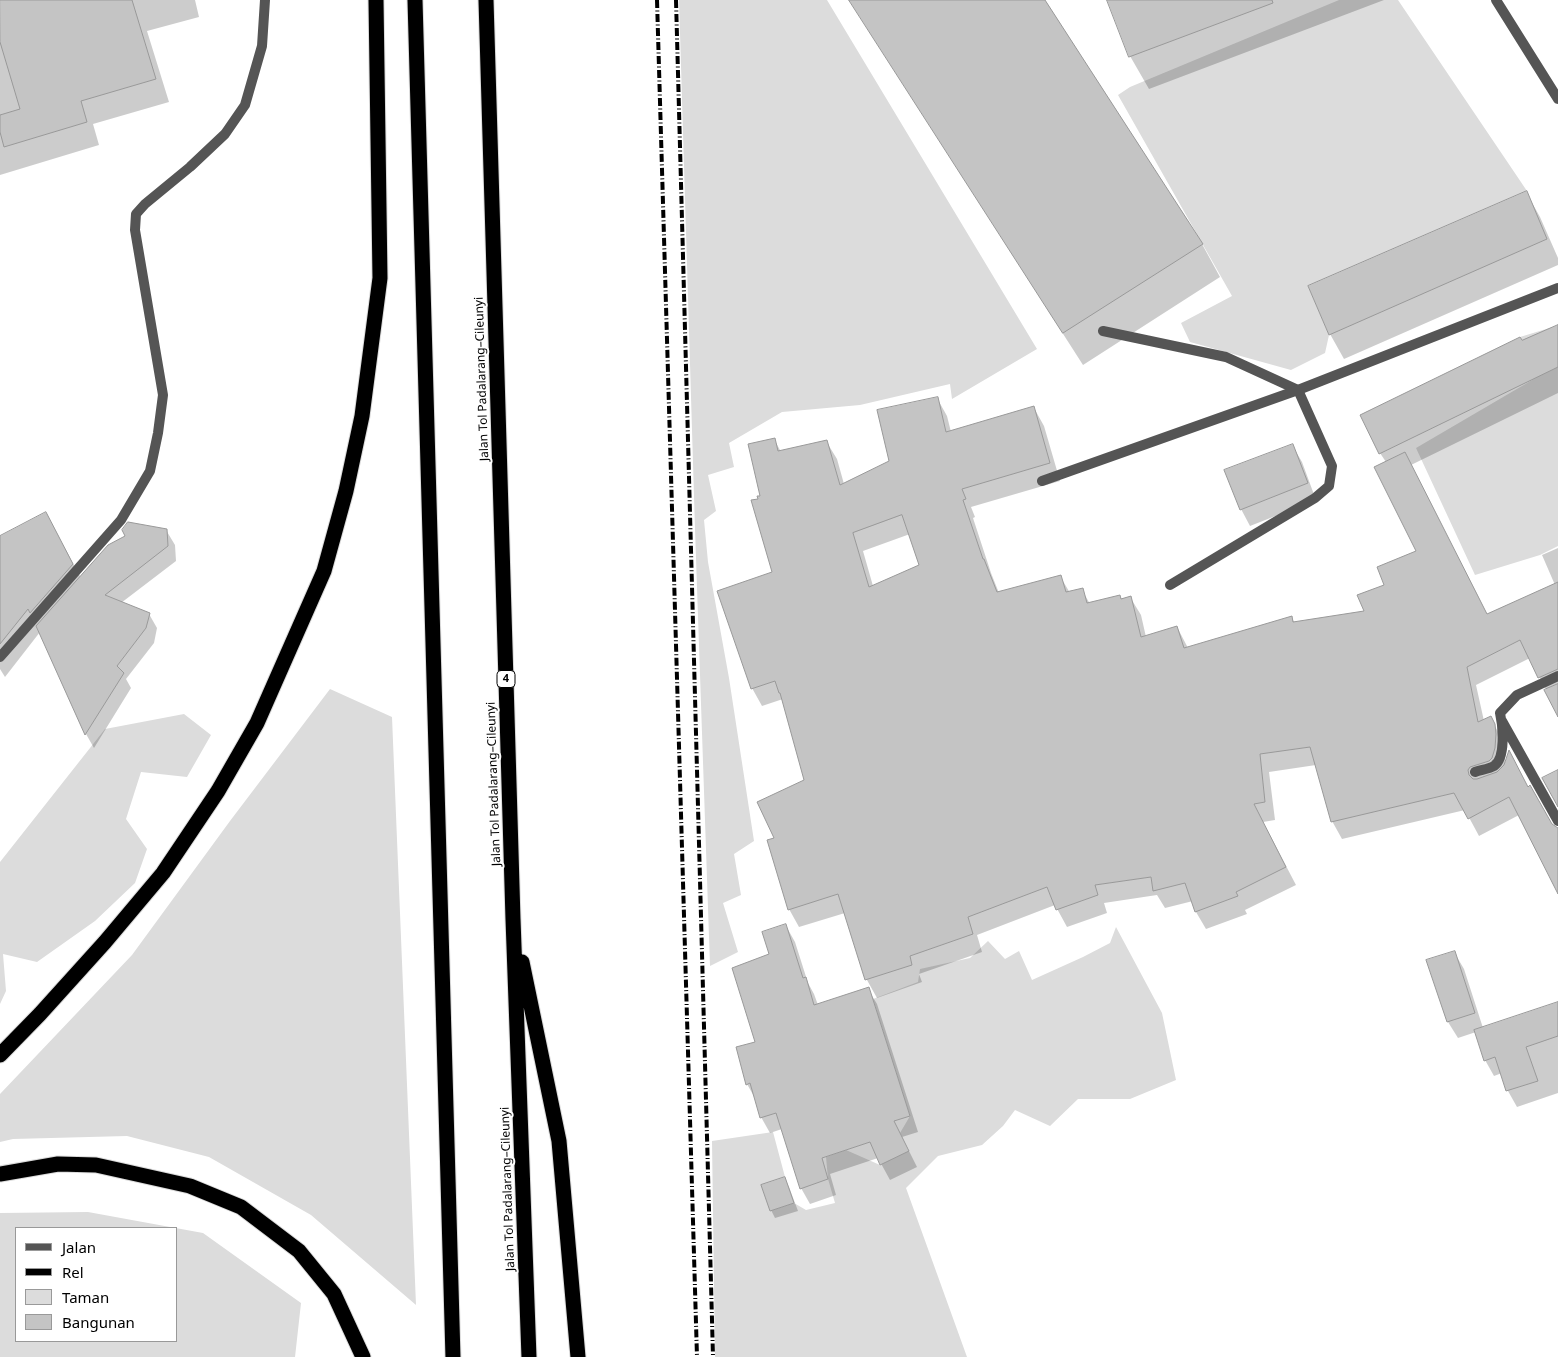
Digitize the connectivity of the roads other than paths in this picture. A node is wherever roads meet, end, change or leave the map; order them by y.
1 (265, 0) edge
2 (376, 0) edge
3 (415, 0) edge
4 (486, 0) edge
5 (1496, 0) edge
6 (1558, 99) edge
7 (1558, 288) edge
8 (1103, 331) dead end
9 (1298, 390) junction
10 (1042, 481) dead end
11 (1170, 586) dead end
12 (0, 657) edge
13 (1558, 676) edge
14 (1502, 720) junction
15 (1475, 772) dead end
16 (1558, 821) edge
17 (513, 919) junction
18 (0, 1055) edge
19 (0, 1174) edge
20 (363, 1357) edge
21 (453, 1357) edge
22 (529, 1357) edge
23 (578, 1357) edge

1 - 12 street
2 - 18 highway
3 - 21 highway
4 - 17 highway, Jalan Tol Padalarang–Cileunyi / 4
5 - 6 street
7 - 9 street
8 - 9 street
9 - 10 street
9 - 11 street
13 - 14 street
14 - 15 street
14 - 16 street
17 - 22 highway, Jalan Tol Padalarang–Cileunyi / 4
17 - 23 highway
19 - 20 highway

